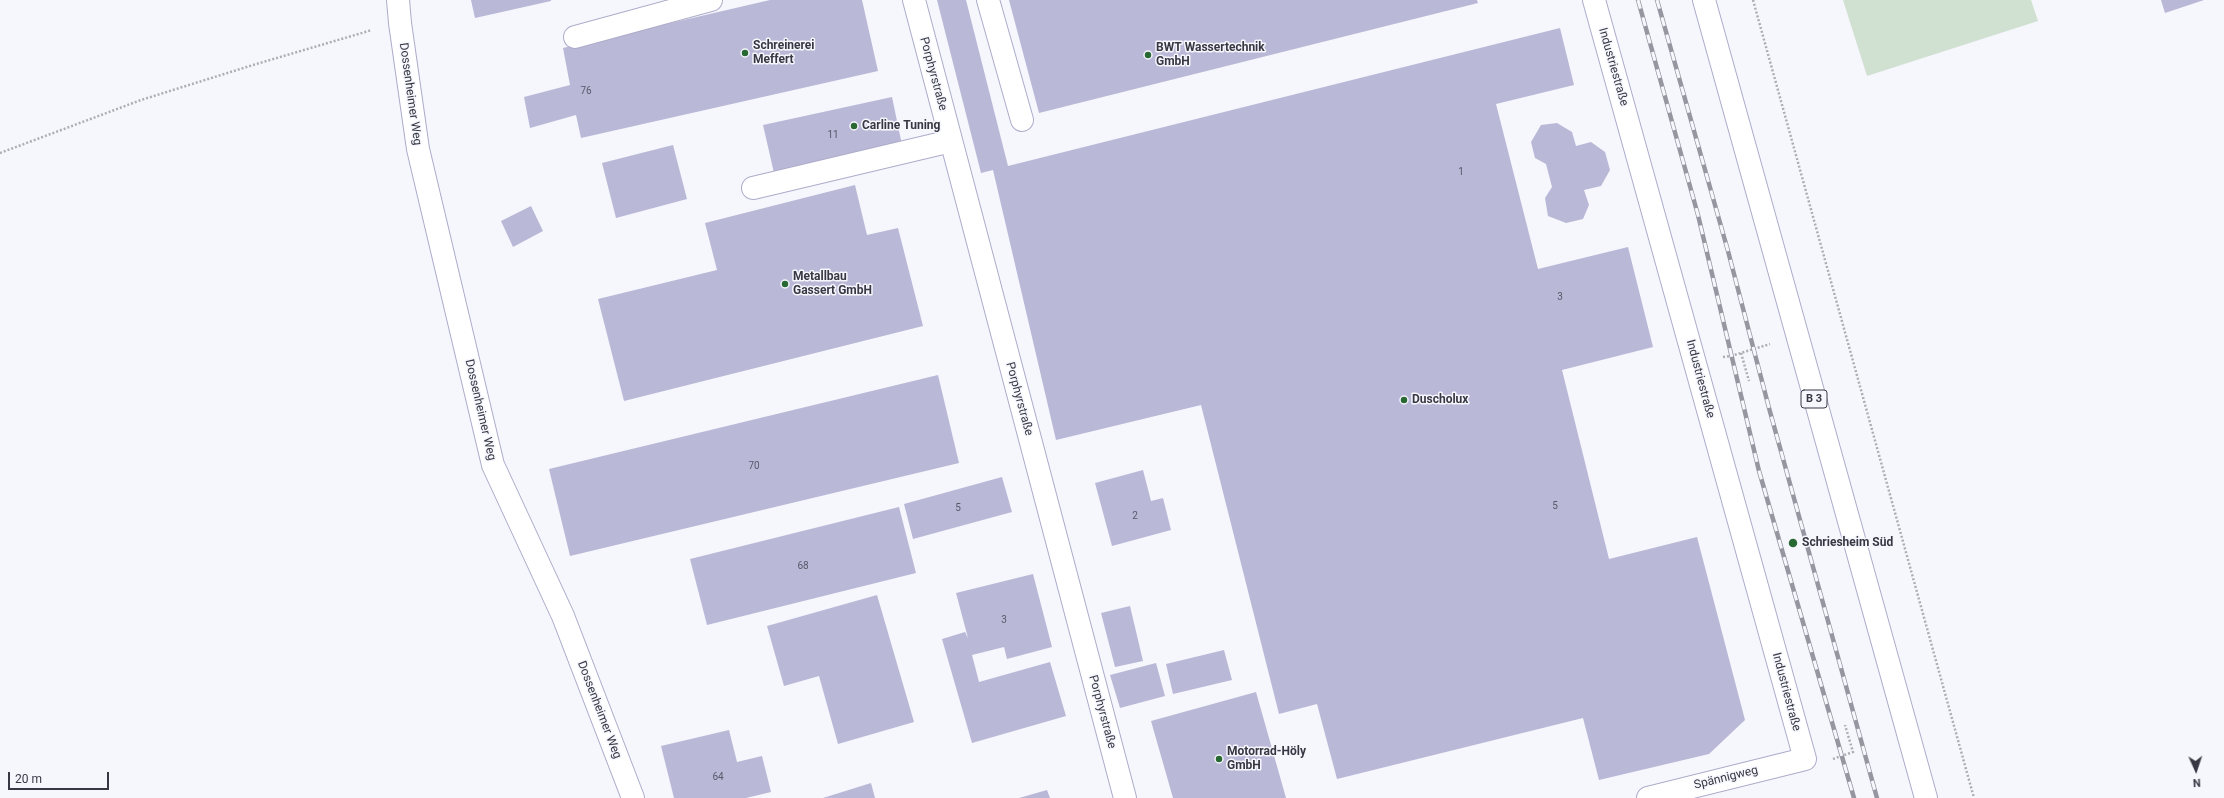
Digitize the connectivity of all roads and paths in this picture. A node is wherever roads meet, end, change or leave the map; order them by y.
1 (398, 0) edge
2 (711, 0) edge
3 (914, 0) edge
4 (988, 0) edge
5 (1594, 0) edge
6 (1704, 0) edge
7 (1753, 0) edge
8 (400, 23) junction
9 (575, 37) dead end
10 (1022, 120) dead end
11 (951, 141) junction
12 (0, 153) edge
13 (753, 188) dead end
14 (1741, 353) dead end
15 (1748, 381) dead end
16 (1844, 725) dead end
17 (1805, 759) joint
18 (1830, 760) dead end
19 (633, 798) edge
20 (1125, 798) edge
21 (1648, 798) edge
22 (1926, 798) edge
23 (1974, 798) edge

1 - 8 street, Dossenheimer Weg
2 - 9 street
3 - 11 street, Porphyrstraße
4 - 10 street
5 - 17 street, Industriestraße
6 - 22 street, B 3
7 - 23 path
8 - 12 path
8 - 19 street, Dossenheimer Weg
11 - 13 street
11 - 20 street, Porphyrstraße
14 - 15 path
16 - 18 path
17 - 21 street, Spännigweg

